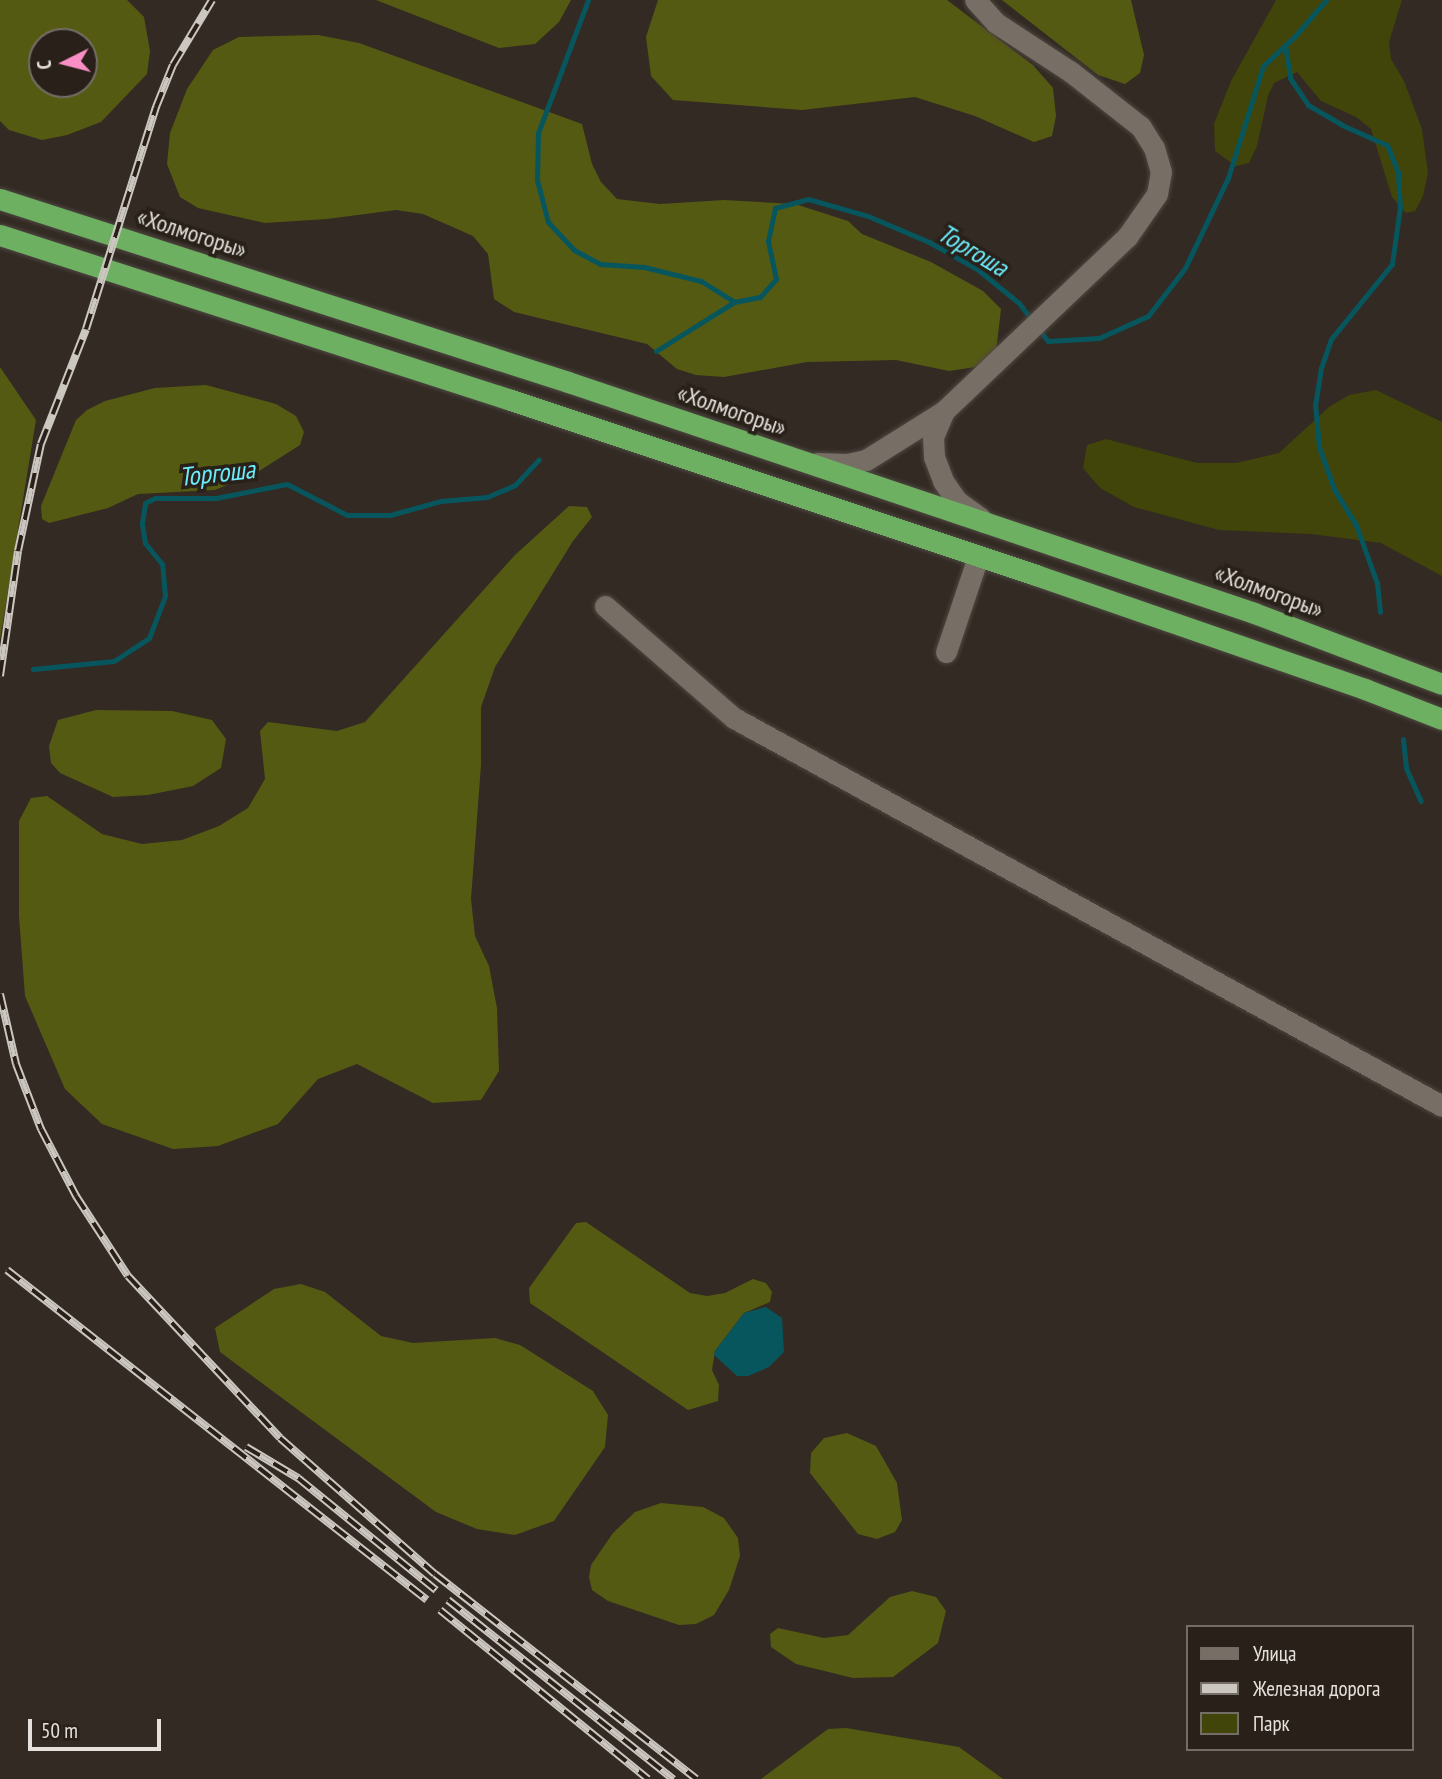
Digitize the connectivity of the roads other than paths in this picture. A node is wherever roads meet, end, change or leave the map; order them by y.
1 (975, 0) edge
2 (0, 198) edge
3 (0, 235) edge
4 (944, 411) junction
5 (806, 463) junction
6 (984, 522) junction
7 (978, 557) junction
8 (605, 606) dead end
9 (946, 652) dead end
10 (1442, 684) edge
11 (1442, 719) edge
12 (1442, 1105) edge

1 - 4 street
2 - 5 highway, «Холмогоры»
3 - 7 highway
4 - 5 street
4 - 6 street
5 - 6 highway, «Холмогоры»
6 - 10 highway, «Холмогоры»
7 - 9 street
7 - 11 highway
8 - 12 street

